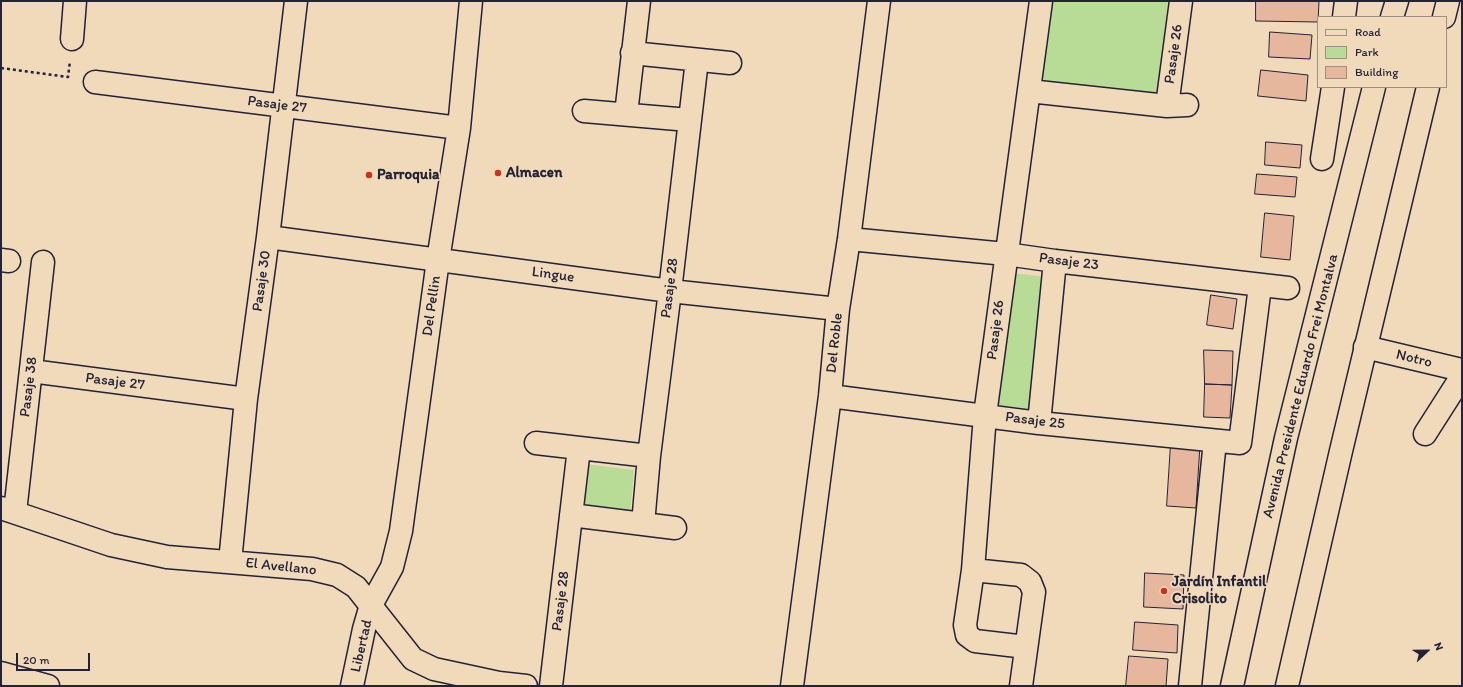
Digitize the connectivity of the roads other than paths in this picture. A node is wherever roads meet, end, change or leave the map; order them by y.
1 (75, 1) edge
2 (296, 1) edge
3 (471, 1) edge
4 (639, 1) edge
5 (879, 1) edge
6 (1041, 1) edge
7 (1181, 1) edge
8 (1346, 1) edge
9 (1396, 1) edge
10 (1448, 1) edge
11 (1344, 16) edge
12 (1392, 16) edge
13 (1444, 16) edge
14 (72, 39) dead end
15 (632, 53) junction
16 (697, 60) junction
17 (730, 63) dead end
18 (95, 82) dead end
19 (1333, 88) edge
20 (1374, 88) edge
21 (1428, 88) edge
22 (1029, 91) junction
23 (284, 106) junction
24 (584, 111) dead end
25 (626, 114) junction
26 (689, 120) junction
27 (459, 128) junction
28 (1322, 159) dead end
29 (268, 237) junction
30 (849, 239) junction
31 (1006, 254) junction
32 (438, 260) junction
33 (1055, 261) junction
34 (43, 262) dead end
35 (1260, 286) junction
36 (1288, 288) dead end
37 (670, 291) junction
38 (838, 309) junction
39 (1365, 347) junction
40 (1462, 370) edge
41 (31, 371) junction
42 (1462, 376) edge
43 (830, 396) junction
44 (246, 399) junction
45 (985, 415) junction
46 (1038, 422) junction
47 (1425, 434) dead end
48 (1215, 441) junction
49 (536, 444) dead end
50 (579, 448) junction
51 (649, 456) junction
52 (8, 510) edge
53 (571, 515) junction
54 (643, 524) junction
55 (675, 528) dead end
56 (230, 562) junction
57 (973, 570) junction
58 (372, 605) junction
59 (1026, 647) junction
60 (1, 673) edge
61 (499, 684) edge
62 (48, 686) edge
63 (352, 686) edge
64 (526, 686) edge
65 (551, 686) edge
66 (792, 686) edge
67 (1022, 686) edge
68 (1190, 686) edge
69 (1232, 686) edge
70 (1287, 686) edge

1 - 14 street
2 - 23 street, Pasaje 30
3 - 27 street, Del Pellin
4 - 15 street
5 - 30 street, Del Roble
6 - 22 street, Pasaje 26
7 - 22 street, Pasaje 26
8 - 11 street
9 - 12 street
10 - 13 street
15 - 16 street
15 - 25 street
16 - 17 street
16 - 26 street, Pasaje 28
18 - 23 street, Pasaje 27
19 - 28 street
20 - 69 street, Avenida Presidente Eduardo Frei Montalva
21 - 39 street
22 - 31 street, Pasaje 26
23 - 27 street, Pasaje 27
23 - 29 street, Pasaje 30
24 - 25 street
25 - 26 street
26 - 37 street, Pasaje 28
27 - 32 street, Del Pellin
29 - 32 street, Lingue
29 - 44 street, Pasaje 30
30 - 31 street, Pasaje 23
30 - 38 street, Del Roble
31 - 33 street, Pasaje 23
31 - 45 street, Pasaje 26
32 - 37 street, Lingue
32 - 58 street, Del Pellin
33 - 35 street, Pasaje 23
33 - 46 street
34 - 41 street, Pasaje 38
35 - 36 street, Pasaje 23
35 - 48 street, Pasaje 25
37 - 38 street, Lingue
37 - 51 street, Pasaje 28
38 - 43 street, Del Roble
39 - 40 street, Notro
39 - 70 street
41 - 44 street, Pasaje 27
41 - 52 street, Pasaje 38
42 - 47 street
43 - 45 street, Pasaje 25
43 - 66 street, Del Roble
44 - 56 street, Pasaje 30
45 - 46 street, Pasaje 25
45 - 57 street, Pasaje 26
46 - 48 street, Pasaje 25
48 - 68 street
49 - 50 street
50 - 51 street
50 - 53 street, Pasaje 28
51 - 54 street, Pasaje 28
52 - 56 street, El Avellano
53 - 54 street
53 - 65 street, Pasaje 28
54 - 55 street
56 - 58 street, El Avellano
57 - 59 street
57 - 59 street, Pasaje 26
58 - 61 street, El Avellano
58 - 63 street, Libertad
59 - 67 street
60 - 62 street
61 - 64 street, El Avellano

